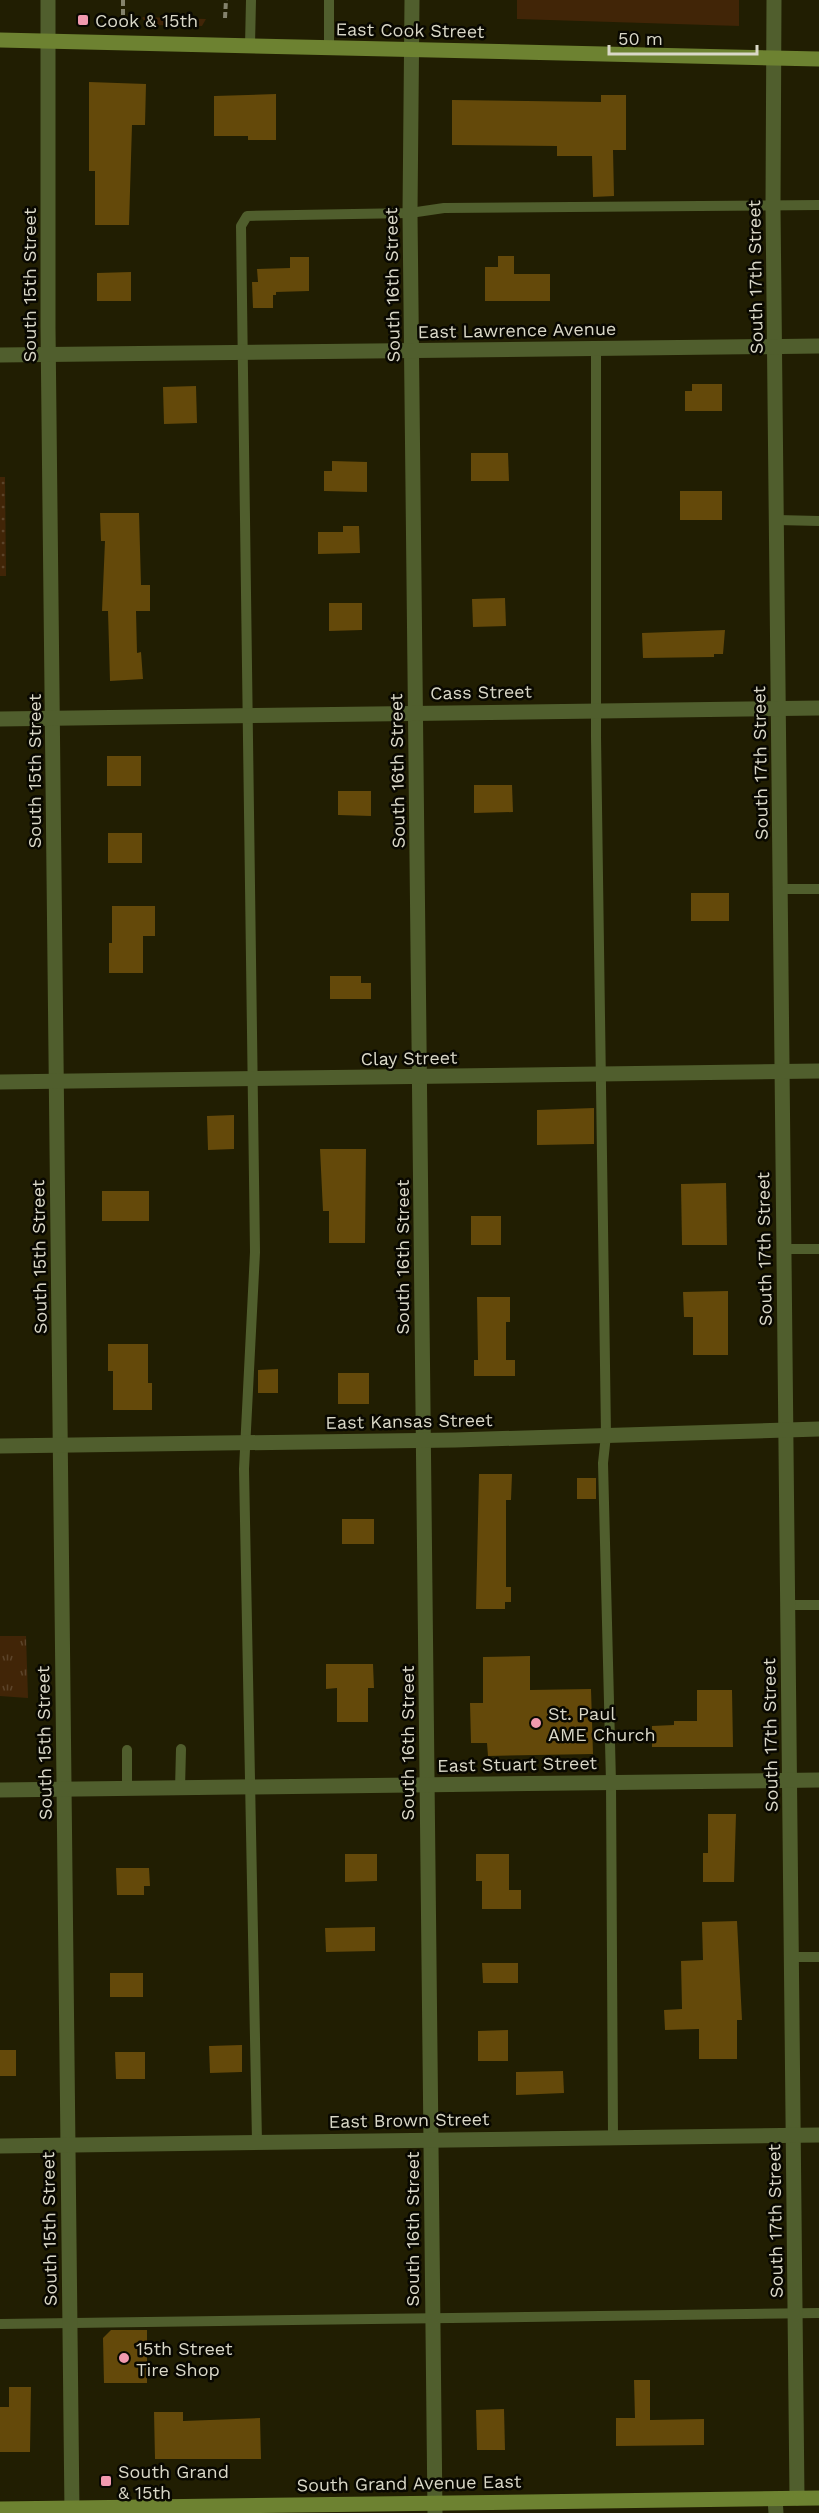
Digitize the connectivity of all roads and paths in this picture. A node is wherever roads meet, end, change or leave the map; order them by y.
1 (48, 0) edge
2 (123, 0) edge
3 (226, 0) edge
4 (251, 0) edge
5 (329, 0) edge
6 (412, 0) edge
7 (774, 0) edge
8 (123, 16) dead end
9 (225, 18) dead end
10 (0, 40) edge
11 (48, 41) junction
12 (250, 45) junction
13 (329, 47) junction
14 (411, 49) junction
15 (773, 57) junction
16 (819, 59) edge
17 (819, 205) edge
18 (773, 206) junction
19 (410, 213) junction
20 (775, 346) junction
21 (819, 346) edge
22 (596, 348) junction
23 (412, 350) junction
24 (242, 353) junction
25 (49, 354) junction
26 (0, 355) edge
27 (777, 520) junction
28 (819, 521) edge
29 (778, 708) junction
30 (819, 708) edge
31 (597, 710) junction
32 (416, 712) junction
33 (246, 715) junction
34 (53, 718) junction
35 (0, 719) edge
36 (780, 889) junction
37 (819, 889) edge
38 (819, 1071) edge
39 (782, 1072) junction
40 (603, 1074) junction
41 (420, 1077) junction
42 (251, 1079) junction
43 (56, 1081) junction
44 (0, 1082) edge
45 (819, 1248) edge
46 (784, 1249) junction
47 (819, 1429) edge
48 (786, 1430) junction
49 (606, 1435) junction
50 (423, 1440) junction
51 (246, 1443) junction
52 (60, 1445) junction
53 (0, 1446) edge
54 (788, 1605) junction
55 (819, 1605) edge
56 (180, 1749) dead end
57 (127, 1750) dead end
58 (790, 1780) junction
59 (819, 1780) edge
60 (611, 1782) junction
61 (427, 1785) junction
62 (249, 1787) junction
63 (180, 1789) junction
64 (0, 1790) edge
65 (64, 1790) junction
66 (127, 1790) junction
67 (790, 1957) junction
68 (819, 1957) edge
69 (793, 2135) junction
70 (819, 2135) edge
71 (613, 2137) junction
72 (431, 2139) junction
73 (257, 2142) junction
74 (68, 2145) junction
75 (0, 2146) edge
76 (795, 2313) junction
77 (819, 2313) edge
78 (432, 2320) junction
79 (0, 2324) edge
80 (70, 2324) junction
81 (797, 2498) junction
82 (819, 2498) edge
83 (775, 2506) edge
84 (435, 2508) edge
85 (0, 2509) edge
86 (72, 2510) edge

1 - 11 street, South 15th Street
2 - 8 path
3 - 9 path
4 - 12 lane
5 - 13 lane
6 - 14 street, South 16th Street
7 - 15 street, South 17th Street
10 - 11 street, East Cook Street
11 - 12 street, East Cook Street
11 - 25 street, South 15th Street
12 - 13 street, East Cook Street
13 - 14 street, East Cook Street
14 - 15 street, East Cook Street
14 - 19 street, South 16th Street
15 - 16 street, East Cook Street
15 - 18 street, South 17th Street
17 - 18 lane
18 - 19 lane
18 - 20 street, South 17th Street
19 - 23 street, South 16th Street
19 - 24 lane
20 - 21 street, East Lawrence Avenue
20 - 22 street, East Lawrence Avenue
20 - 27 street, South 17th Street
22 - 23 street, East Lawrence Avenue
22 - 31 lane
23 - 24 street, East Lawrence Avenue
23 - 32 street, South 16th Street
24 - 25 street, East Lawrence Avenue
24 - 33 lane
25 - 26 street, East Lawrence Avenue
25 - 34 street, South 15th Street
27 - 28 lane
27 - 29 street, South 17th Street
29 - 30 street, Cass Street
29 - 31 street, Cass Street
29 - 36 street, South 17th Street
31 - 32 street, Cass Street
31 - 40 lane
32 - 33 street, Cass Street
32 - 41 street, South 16th Street
33 - 34 street, Cass Street
33 - 42 lane
34 - 35 street, Cass Street
34 - 43 street, South 15th Street
36 - 37 lane
36 - 39 street, South 17th Street
38 - 39 street, Clay Street
39 - 40 street, Clay Street
39 - 46 street, South 17th Street
40 - 41 street, Clay Street
40 - 49 lane
41 - 42 street, Clay Street
41 - 50 street, South 16th Street
42 - 43 street, Clay Street
42 - 51 lane
43 - 44 street, Clay Street
43 - 52 street, South 15th Street
45 - 46 lane
46 - 48 street, South 17th Street
47 - 48 street, East Kansas Street
48 - 49 street, East Kansas Street
48 - 54 street, South 17th Street
49 - 50 street, East Kansas Street
49 - 60 lane
50 - 51 street, East Kansas Street
50 - 61 street, South 16th Street
51 - 52 street, East Kansas Street
51 - 62 lane
52 - 53 street, East Kansas Street
52 - 65 street, South 15th Street
54 - 55 lane
54 - 58 street, South 17th Street
56 - 63 lane
57 - 66 lane
58 - 59 street, East Stuart Street
58 - 60 street, East Stuart Street
58 - 67 street, South 17th Street
60 - 61 street, East Stuart Street
60 - 71 lane
61 - 62 street, East Stuart Street
61 - 72 street, South 16th Street
62 - 63 street, East Stuart Street
62 - 73 lane
63 - 66 street, East Stuart Street
64 - 65 street, East Stuart Street
65 - 66 street, East Stuart Street
65 - 74 street, South 15th Street
67 - 68 lane
67 - 69 street, South 17th Street
69 - 70 street, East Brown Street
69 - 71 street, East Brown Street
69 - 76 street, South 17th Street
71 - 72 street, East Brown Street
72 - 73 street, East Brown Street
72 - 78 street, South 16th Street
73 - 74 street, East Brown Street
74 - 75 street, East Brown Street
74 - 80 street, South 15th Street
76 - 77 lane
76 - 78 lane
76 - 81 street, South 17th Street
78 - 80 lane
78 - 84 street, South 16th Street
79 - 80 lane
80 - 86 street, South 15th Street
81 - 82 street, South Grand Avenue East
81 - 83 street, South Grand Avenue East
83 - 84 street, South Grand Avenue East
84 - 86 street, South Grand Avenue East
85 - 86 street, South Grand Avenue East

